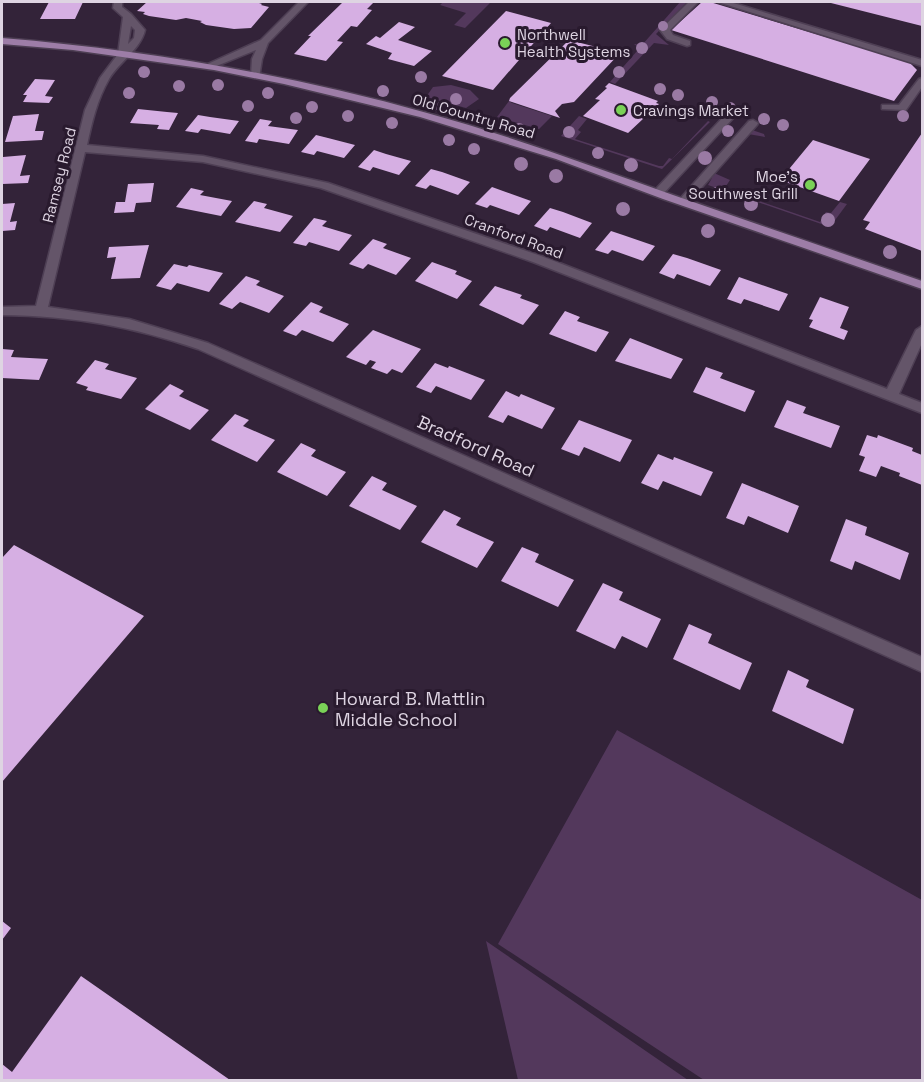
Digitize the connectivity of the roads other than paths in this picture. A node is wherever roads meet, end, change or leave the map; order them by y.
1 (118, 2) edge
2 (304, 2) edge
3 (694, 2) edge
4 (722, 2) edge
5 (128, 16) junction
6 (2, 41) edge
7 (264, 42) junction
8 (687, 43) dead end
9 (123, 54) junction
10 (922, 63) edge
11 (206, 67) junction
12 (256, 76) junction
13 (922, 81) edge
14 (886, 107) dead end
15 (731, 116) dead end
16 (753, 123) dead end
17 (81, 148) junction
18 (658, 194) junction
19 (683, 202) junction
20 (922, 285) edge
21 (41, 310) junction
22 (2, 311) edge
23 (922, 330) edge
24 (891, 396) junction
25 (922, 408) edge
26 (922, 665) edge

1 - 5 street
2 - 7 street
3 - 8 street
4 - 10 street
5 - 9 street
5 - 9 street, Ramsey Road
6 - 9 main road, Old Country Road
7 - 11 street
7 - 12 street
9 - 11 main road, Old Country Road
9 - 17 street, Ramsey Road
11 - 12 main road, Old Country Road
12 - 18 main road, Old Country Road
13 - 14 street
15 - 18 street
16 - 19 street
17 - 21 street, Ramsey Road
17 - 24 street, Cranford Road
18 - 19 main road, Old Country Road
19 - 20 main road, Old Country Road
21 - 22 street, Bradford Road
21 - 26 street, Bradford Road
23 - 24 street
24 - 25 street, Cranford Road

